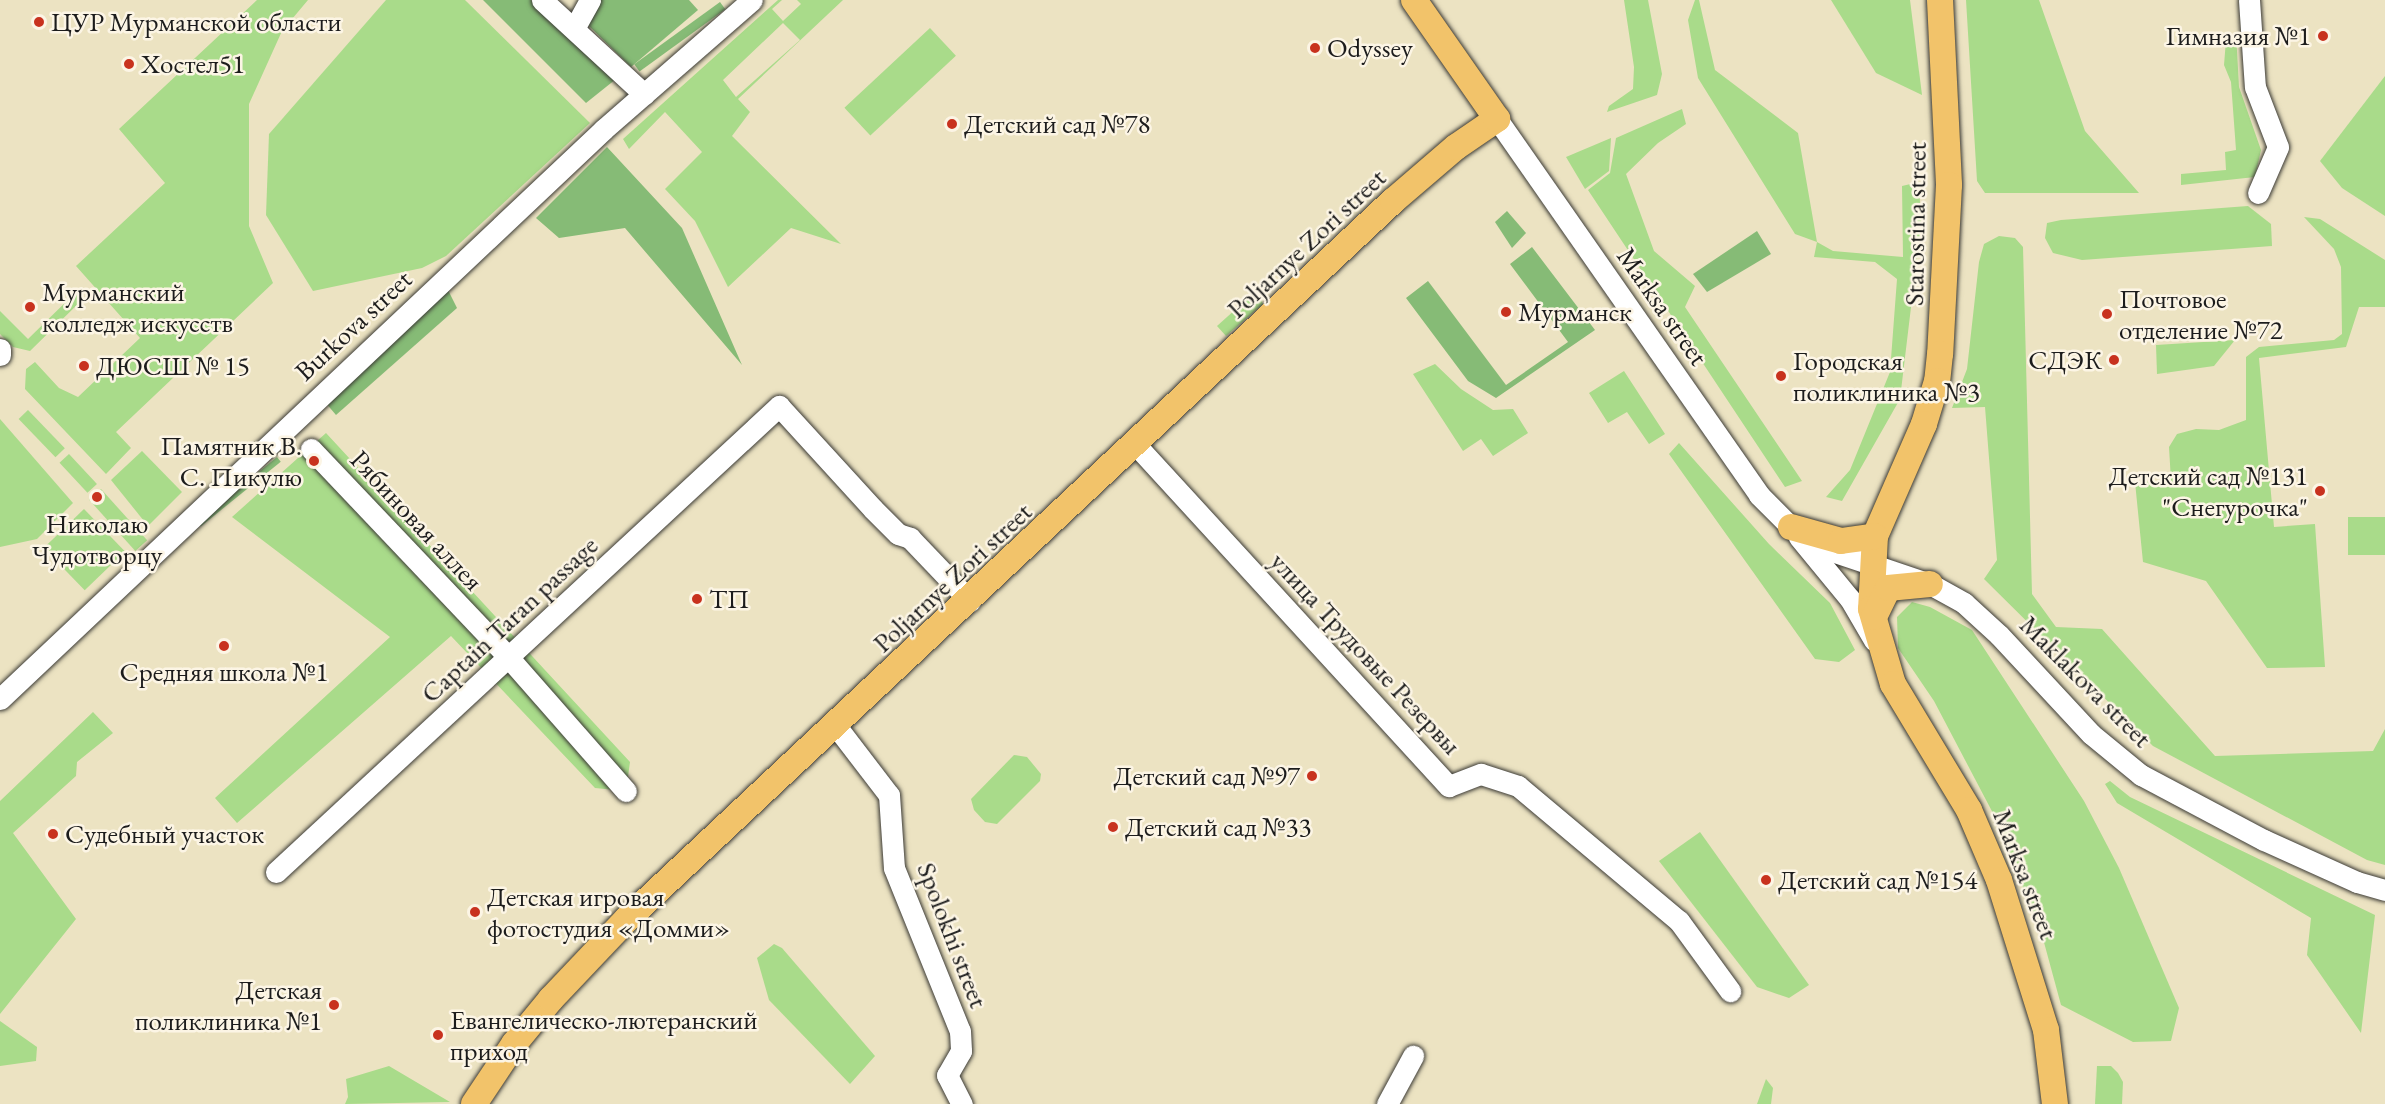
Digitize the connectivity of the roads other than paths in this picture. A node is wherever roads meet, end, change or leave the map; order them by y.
1 (542, 0) edge
2 (590, 0) edge
3 (752, 0) edge
4 (1414, 0) edge
5 (1941, 0) edge
6 (2249, 0) edge
7 (575, 27) junction
8 (644, 94) junction
9 (1497, 119) junction
10 (2258, 193) dead end
11 (0, 349) edge
12 (0, 355) edge
13 (1136, 445) junction
14 (311, 449) dead end
15 (1791, 527) junction
16 (1875, 536) junction
17 (1870, 565) junction
18 (1924, 581) junction
19 (970, 601) junction
20 (1872, 623) junction
21 (1880, 649) junction
22 (509, 658) junction
23 (0, 699) edge
24 (836, 726) junction
25 (626, 791) dead end
26 (276, 872) dead end
27 (2385, 890) edge
28 (1730, 991) dead end
29 (1413, 1056) dead end
30 (474, 1104) edge
31 (962, 1104) edge
32 (1387, 1104) edge
33 (2055, 1104) edge

1 - 7 street
2 - 7 street
3 - 8 street, Burkova street
4 - 9 main road, Marksa street
5 - 16 main road, Starostina street
6 - 10 street
7 - 8 street
8 - 23 street, Burkova street
9 - 13 main road, Poljarnye Zori street
9 - 15 street, Marksa street
11 - 12 street
13 - 19 main road, Poljarnye Zori street
13 - 28 street, улица Трудовые Резервы
14 - 22 street, Рябиновая аллея
15 - 16 main road
15 - 17 street, Marksa street
15 - 21 street
16 - 17 main road, Starostina street
17 - 18 street, Marksa street
17 - 20 main road, Starostina street
18 - 20 main road
18 - 27 street, Maklakova street
19 - 22 street, Captain Taran passage
19 - 24 main road, Poljarnye Zori street
20 - 21 main road, Starostina street
21 - 33 main road, Starostina street
22 - 25 street, Рябиновая аллея
22 - 26 street, Captain Taran passage
24 - 30 main road, Poljarnye Zori street
24 - 31 street, Spolokhi street
29 - 32 street

